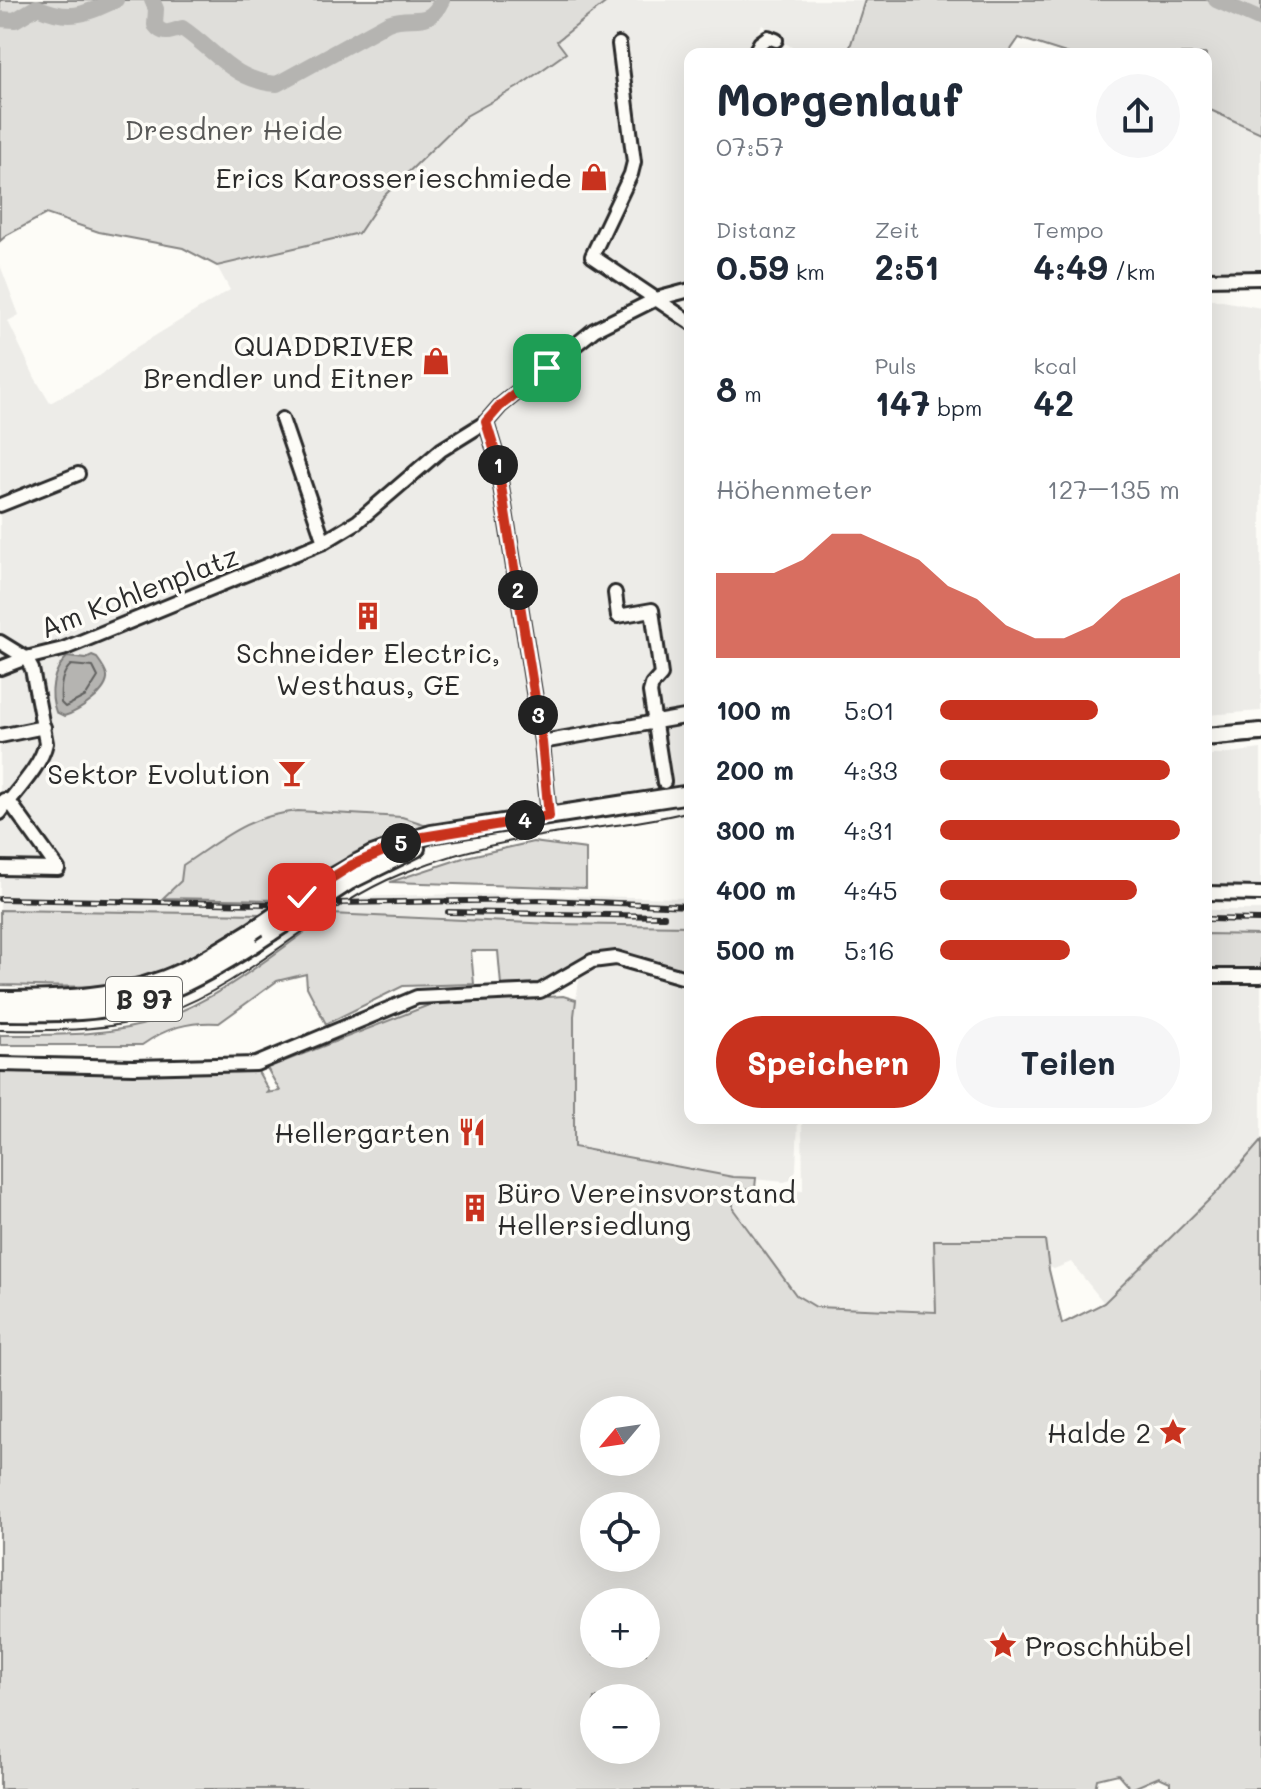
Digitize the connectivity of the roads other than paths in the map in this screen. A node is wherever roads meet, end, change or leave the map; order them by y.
1 (776, 40) dead end
2 (619, 44) dead end
3 (757, 48) edge
4 (1261, 278) edge
5 (1212, 279) edge
6 (684, 292) edge
7 (656, 299) junction
8 (684, 318) edge
9 (282, 419) dead end
10 (486, 422) junction
11 (78, 474) dead end
12 (0, 505) edge
13 (324, 542) junction
14 (615, 593) dead end
15 (0, 642) edge
16 (26, 658) junction
17 (0, 668) edge
18 (684, 717) edge
19 (655, 721) junction
20 (44, 727) junction
21 (1261, 732) edge
22 (0, 736) edge
23 (1212, 736) edge
24 (542, 742) junction
25 (664, 782) dead end
26 (684, 795) edge
27 (4, 800) edge
28 (0, 813) edge
29 (549, 816) junction
30 (457, 831) junction
31 (0, 868) edge
32 (1212, 893) edge
33 (1261, 894) edge
34 (1212, 976) edge
35 (1261, 976) edge
36 (684, 977) edge
37 (0, 1000) edge
38 (0, 1012) edge
39 (0, 1064) edge

1 - 3 street
2 - 7 street
4 - 5 street
6 - 7 street, Am Kohlenplatz
7 - 8 street
7 - 10 street, Am Kohlenplatz
9 - 13 street
10 - 13 street, Am Kohlenplatz
10 - 24 street
11 - 12 street
13 - 16 street, Am Kohlenplatz
14 - 19 street
15 - 16 street
16 - 17 street
16 - 20 street, Am Kohlenplatz
18 - 19 street
19 - 24 street
19 - 25 street
20 - 22 street
20 - 27 street, Am Kohlenplatz
21 - 23 main road
24 - 29 street
26 - 29 main road
27 - 28 street, Am Kohlenplatz
27 - 31 street
29 - 30 main road
30 - 37 main road, B 97, bridge
30 - 38 main road, B 97, bridge
32 - 33 street
34 - 35 street
36 - 39 street

